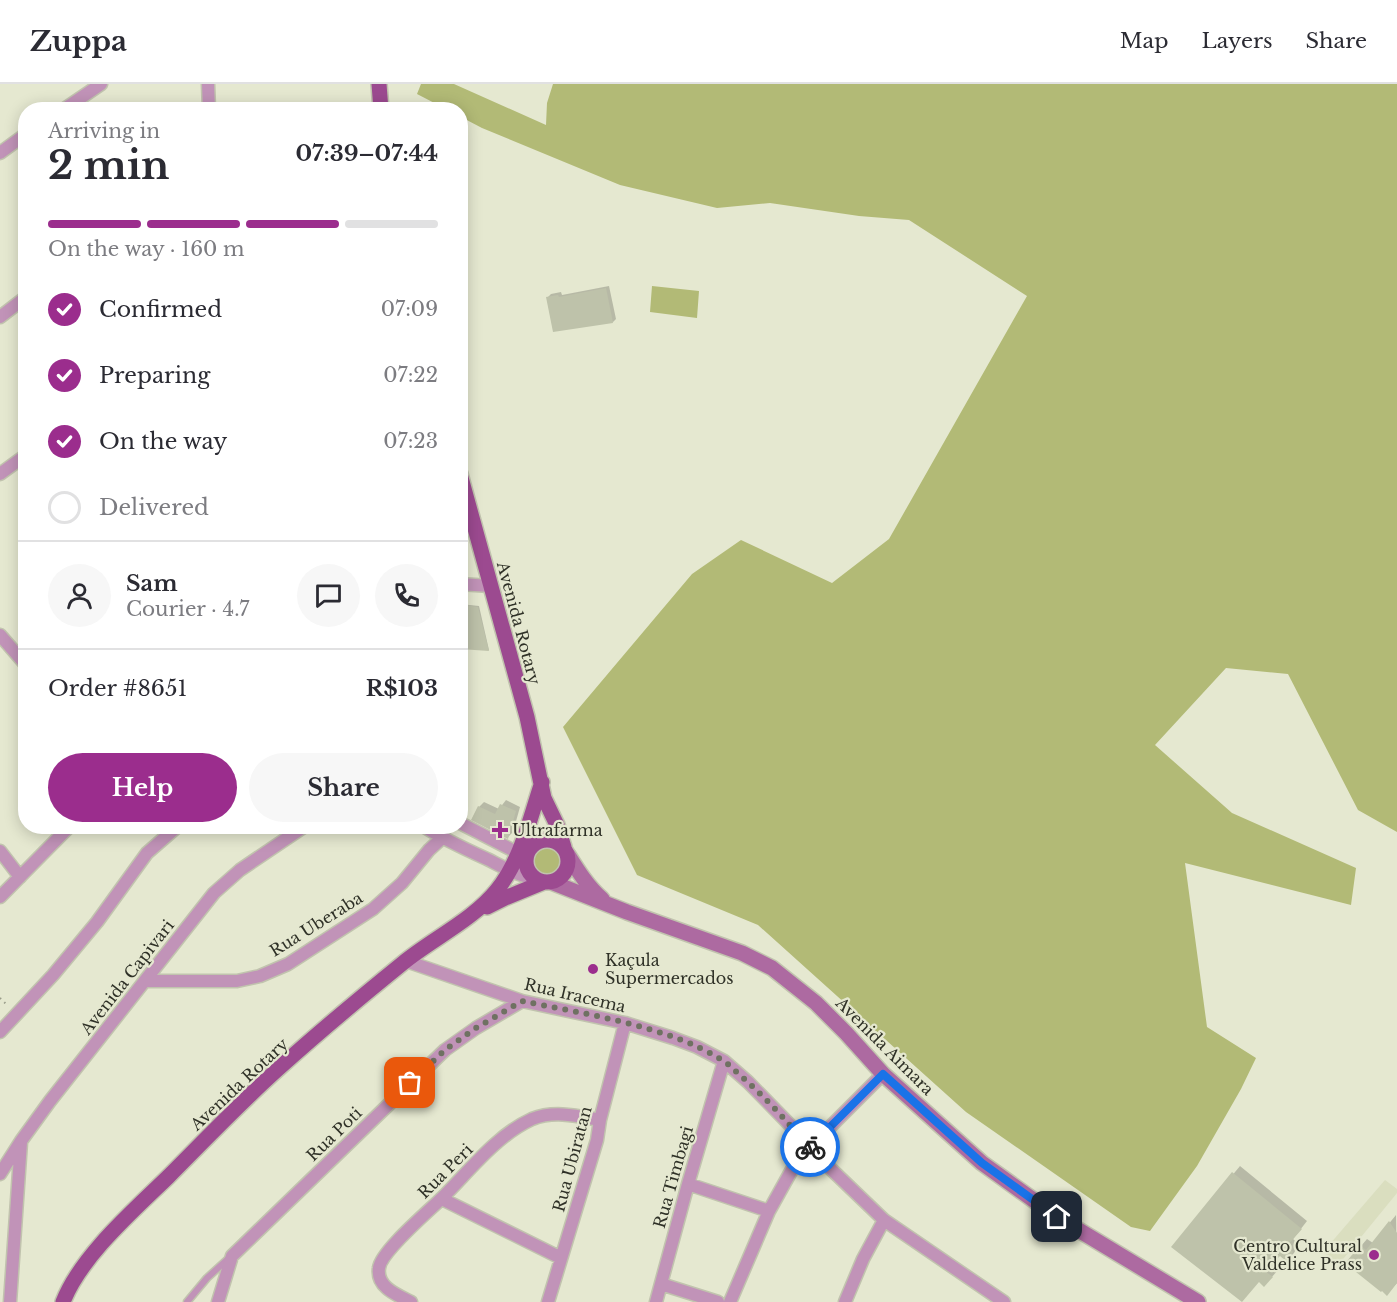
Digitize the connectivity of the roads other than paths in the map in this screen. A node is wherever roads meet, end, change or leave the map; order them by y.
1 (101, 84) edge
2 (208, 84) edge
3 (379, 84) edge
4 (82, 102) edge
5 (209, 102) edge
6 (380, 102) edge
7 (0, 138) edge
8 (18, 139) edge
9 (14, 142) junction
10 (0, 153) edge
11 (18, 303) edge
12 (0, 317) edge
13 (18, 465) edge
14 (0, 474) edge
15 (468, 504) edge
16 (468, 585) edge
17 (490, 586) junction
18 (0, 635) edge
19 (18, 655) edge
20 (542, 782) junction
21 (468, 827) edge
22 (62, 834) edge
23 (169, 834) edge
24 (293, 834) edge
25 (436, 834) edge
26 (442, 838) junction
27 (0, 851) edge
28 (566, 851) junction
29 (518, 853) junction
30 (510, 870) junction
31 (20, 877) junction
32 (543, 881) junction
33 (0, 897) edge
34 (609, 905) junction
35 (466, 918) junction
36 (406, 960) junction
37 (145, 981) junction
38 (522, 1001) junction
39 (625, 1023) junction
40 (0, 1032) edge
41 (724, 1061) junction
42 (883, 1074) junction
43 (600, 1120) junction
44 (21, 1141) junction
45 (809, 1148) junction
46 (0, 1174) edge
47 (688, 1184) junction
48 (442, 1199) junction
49 (769, 1211) junction
50 (884, 1220) junction
51 (232, 1256) junction
52 (561, 1258) junction
53 (661, 1284) junction
54 (10, 1302) edge
55 (63, 1302) edge
56 (187, 1302) edge
57 (218, 1302) edge
58 (411, 1302) edge
59 (548, 1302) edge
60 (656, 1302) edge
61 (718, 1302) edge
62 (730, 1302) edge
63 (845, 1302) edge
64 (1004, 1302) edge
65 (1198, 1302) edge

1 - 4 street
2 - 5 street
3 - 6 main road
7 - 9 street
8 - 9 street
9 - 10 street
11 - 12 street
13 - 14 street
15 - 17 main road, Avenida Rotary
16 - 17 street
17 - 20 main road, Avenida Rotary
18 - 19 street
20 - 28 main road, Avenida Rotary
20 - 29 main road, Avenida Rotary
21 - 29 street
22 - 31 street
23 - 40 street
24 - 37 street, Avenida Capivari
25 - 26 street
26 - 30 street
26 - 37 street, Rua Uberaba
27 - 31 street
28 - 32 main road
28 - 32 main road
28 - 34 main road
29 - 30 main road, Avenida Rotary
30 - 32 street
30 - 35 main road, Avenida Rotary
31 - 33 street
32 - 34 main road, Avenida Aimara
32 - 35 main road, Avenida Rotary
34 - 42 main road, Avenida Aimara
35 - 36 main road, Avenida Rotary
36 - 38 street, Rua Iracema
36 - 55 main road, Avenida Rotary
37 - 44 street, Avenida Capivari
38 - 39 street, Rua Iracema
38 - 51 street, Rua Poti
39 - 41 street, Rua Iracema
39 - 43 street, Rua Ubiratan
41 - 45 street, Rua Iracema
41 - 47 street, Rua Timbagi
42 - 45 street
42 - 65 main road, Avenida Aimara
43 - 48 street, Rua Peri
43 - 52 street, Rua Ubiratan
44 - 46 street, Avenida Capivari
44 - 54 street
45 - 49 street
45 - 50 street, Rua Iracema
47 - 49 street
47 - 53 street, Rua Timbagi
48 - 52 street
48 - 58 street, Rua Peri
49 - 62 street
50 - 63 street
50 - 64 street, Rua Iracema
51 - 56 lane
51 - 57 street
52 - 59 street, Rua Ubiratan
53 - 60 street, Rua Timbagi
53 - 61 street

